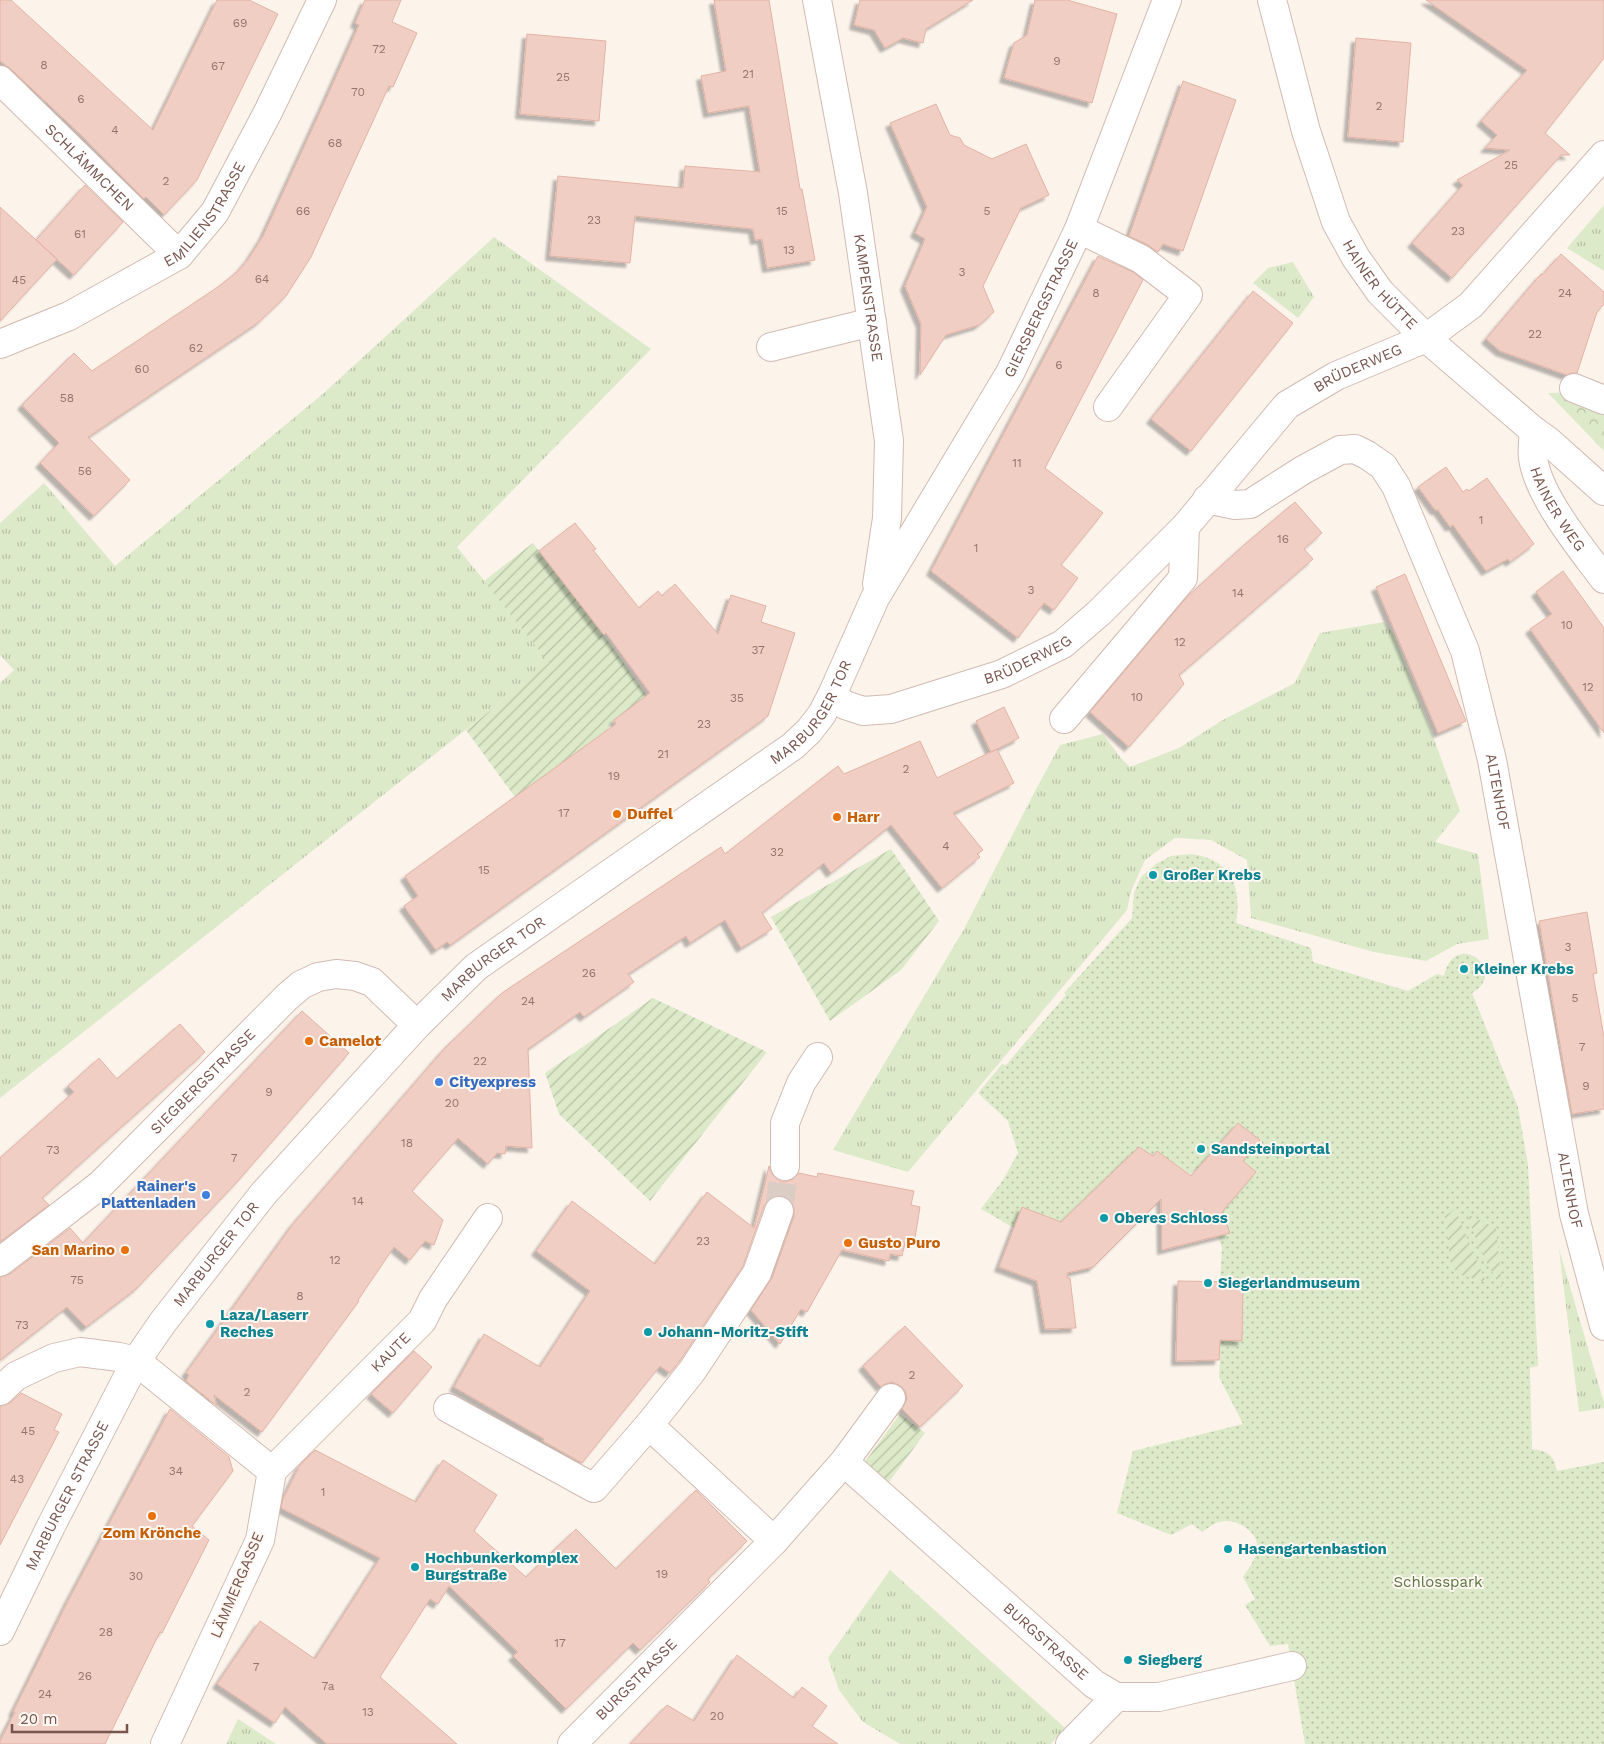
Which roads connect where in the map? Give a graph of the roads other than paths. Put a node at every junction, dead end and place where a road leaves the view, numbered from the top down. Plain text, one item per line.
1 (322, 0) edge
2 (817, 0) edge
3 (1167, 6) edge
4 (1272, 7) edge
5 (0, 80) edge
6 (1604, 155) edge
7 (1080, 229) junction
8 (179, 255) junction
9 (872, 322) junction
10 (1426, 338) junction
11 (0, 344) edge
12 (771, 347) dead end
13 (1574, 388) dead end
14 (1604, 400) edge
15 (1108, 407) dead end
16 (1534, 431) junction
17 (1604, 491) edge
18 (1207, 499) junction
19 (1185, 527) junction
20 (1604, 579) edge
21 (875, 598) junction
22 (832, 695) junction
23 (1064, 719) dead end
24 (417, 1025) junction
25 (818, 1057) dead end
26 (785, 1166) tunnel mouth
27 (779, 1211) tunnel mouth
28 (488, 1218) dead end
29 (0, 1262) edge
30 (1604, 1326) edge
31 (136, 1361) junction
32 (0, 1391) edge
33 (891, 1398) dead end
34 (448, 1408) dead end
35 (649, 1425) junction
36 (844, 1462) junction
37 (272, 1471) junction
38 (774, 1541) junction
39 (0, 1631) edge
40 (1292, 1666) dead end
41 (1116, 1697) junction
42 (165, 1744) edge
43 (572, 1744) edge
44 (1070, 1744) edge

1 - 8 street, EMILIENSTRASSE
2 - 9 street, KAMPENSTRASSE
3 - 7 street, GIERSBERGSTRASSE
4 - 10 street, HAINER HÜTTE
5 - 8 street, SCHLÄMMCHEN
6 - 10 street, BRÜDERWEG
7 - 15 street
7 - 21 street, GIERSBERGSTRASSE
8 - 11 street, EMILIENSTRASSE
9 - 12 street
9 - 21 street, KAMPENSTRASSE
10 - 16 street, HAINER HÜTTE
10 - 18 street, BRÜDERWEG
13 - 14 street
16 - 17 street, HAINER HÜTTE
16 - 20 street, HAINER WEG
18 - 19 street, BRÜDERWEG
18 - 30 street, ALTENHOF
19 - 22 street, BRÜDERWEG
19 - 23 street
21 - 22 street, MARBURGER TOR
22 - 24 street, MARBURGER TOR
24 - 29 street, SIEGBERGSTRASSE
24 - 31 street, MARBURGER TOR
25 - 26 street
27 - 35 street
28 - 37 street, KAUTE
31 - 32 street
31 - 37 street
31 - 39 street, MARBURGER STRASSE
33 - 36 street, BURGSTRASSE
34 - 35 street
35 - 38 street
36 - 38 street, BURGSTRASSE
36 - 41 street, BURGSTRASSE
37 - 42 street, LÄMMERGASSE
38 - 43 street, BURGSTRASSE
40 - 41 street
41 - 44 street

